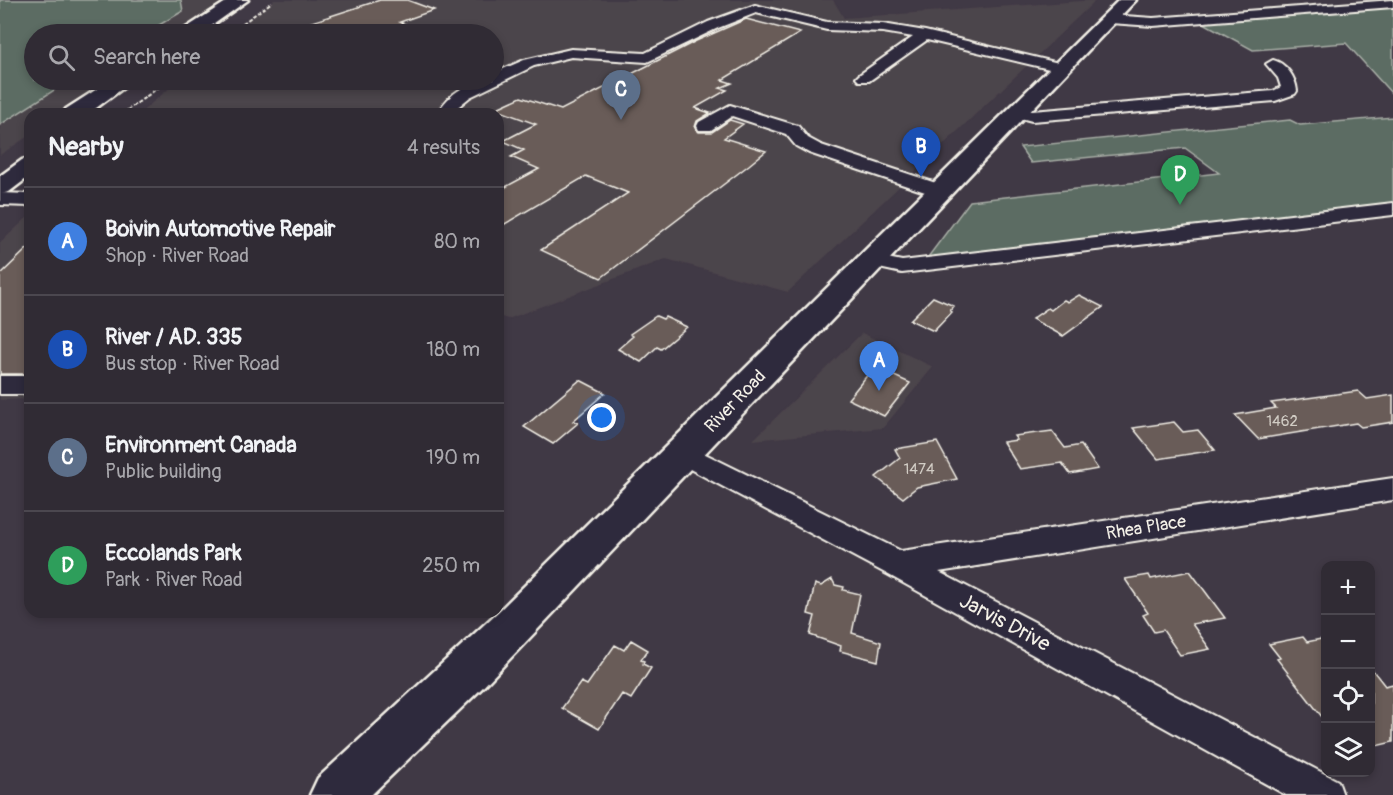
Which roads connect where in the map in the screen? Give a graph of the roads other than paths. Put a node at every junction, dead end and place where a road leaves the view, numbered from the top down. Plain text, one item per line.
1 (240, 0) edge
2 (1128, 0) edge
3 (267, 1) edge
4 (1393, 3) edge
5 (1110, 19) junction
6 (204, 24) edge
7 (229, 24) edge
8 (925, 35) junction
9 (1273, 64) dead end
10 (1062, 68) junction
11 (504, 74) edge
12 (864, 78) dead end
13 (119, 90) edge
14 (125, 90) edge
15 (472, 90) edge
16 (1305, 100) dead end
17 (85, 108) edge
18 (107, 108) edge
19 (448, 108) edge
20 (1012, 120) junction
21 (705, 126) dead end
22 (24, 148) edge
23 (0, 165) edge
24 (24, 169) edge
25 (0, 186) edge
26 (941, 191) junction
27 (0, 199) edge
28 (24, 200) edge
29 (1393, 209) edge
30 (872, 261) junction
31 (0, 385) edge
32 (24, 385) edge
33 (684, 453) junction
34 (1393, 489) edge
35 (898, 565) junction
36 (335, 795) edge
37 (1324, 795) edge

1 - 6 main road
2 - 5 main road, River Road
3 - 7 main road
4 - 5 street
5 - 10 main road, River Road
8 - 10 street
8 - 11 street
8 - 12 street
9 - 20 street
10 - 20 main road, River Road
13 - 17 main road
14 - 18 main road
15 - 19 street
16 - 20 street
20 - 26 main road, River Road
21 - 26 street
22 - 23 main road
24 - 25 main road
26 - 30 main road, River Road
27 - 28 street
29 - 30 street
30 - 33 main road, River Road
31 - 32 street
33 - 35 street, Jarvis Drive
33 - 36 main road, River Road
34 - 35 street, Rhea Place
35 - 37 street, Jarvis Drive

